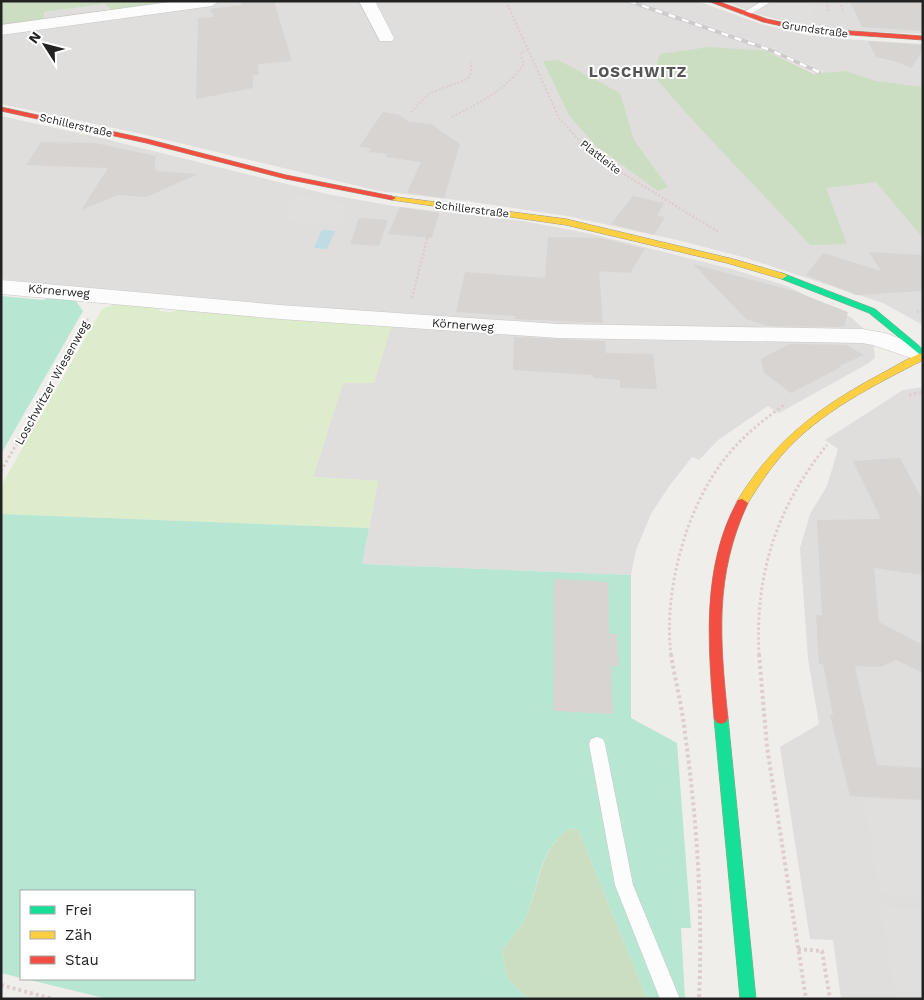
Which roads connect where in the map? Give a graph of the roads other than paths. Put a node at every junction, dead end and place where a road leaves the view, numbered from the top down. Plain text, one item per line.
1 (212, 1) edge
2 (367, 1) edge
3 (711, 1) edge
4 (768, 1) edge
5 (744, 14) junction
6 (1, 30) edge
7 (386, 38) dead end
8 (923, 38) edge
9 (1, 109) edge
10 (1, 287) edge
11 (923, 355) edge
12 (597, 744) dead end
13 (670, 999) edge
14 (748, 999) edge

1 - 6 street
2 - 7 street
3 - 5 street, Grundstraße
4 - 5 lane
5 - 8 street, Grundstraße
9 - 11 street, Schillerstraße
10 - 11 street, Körnerweg
11 - 14 street
12 - 13 lane

